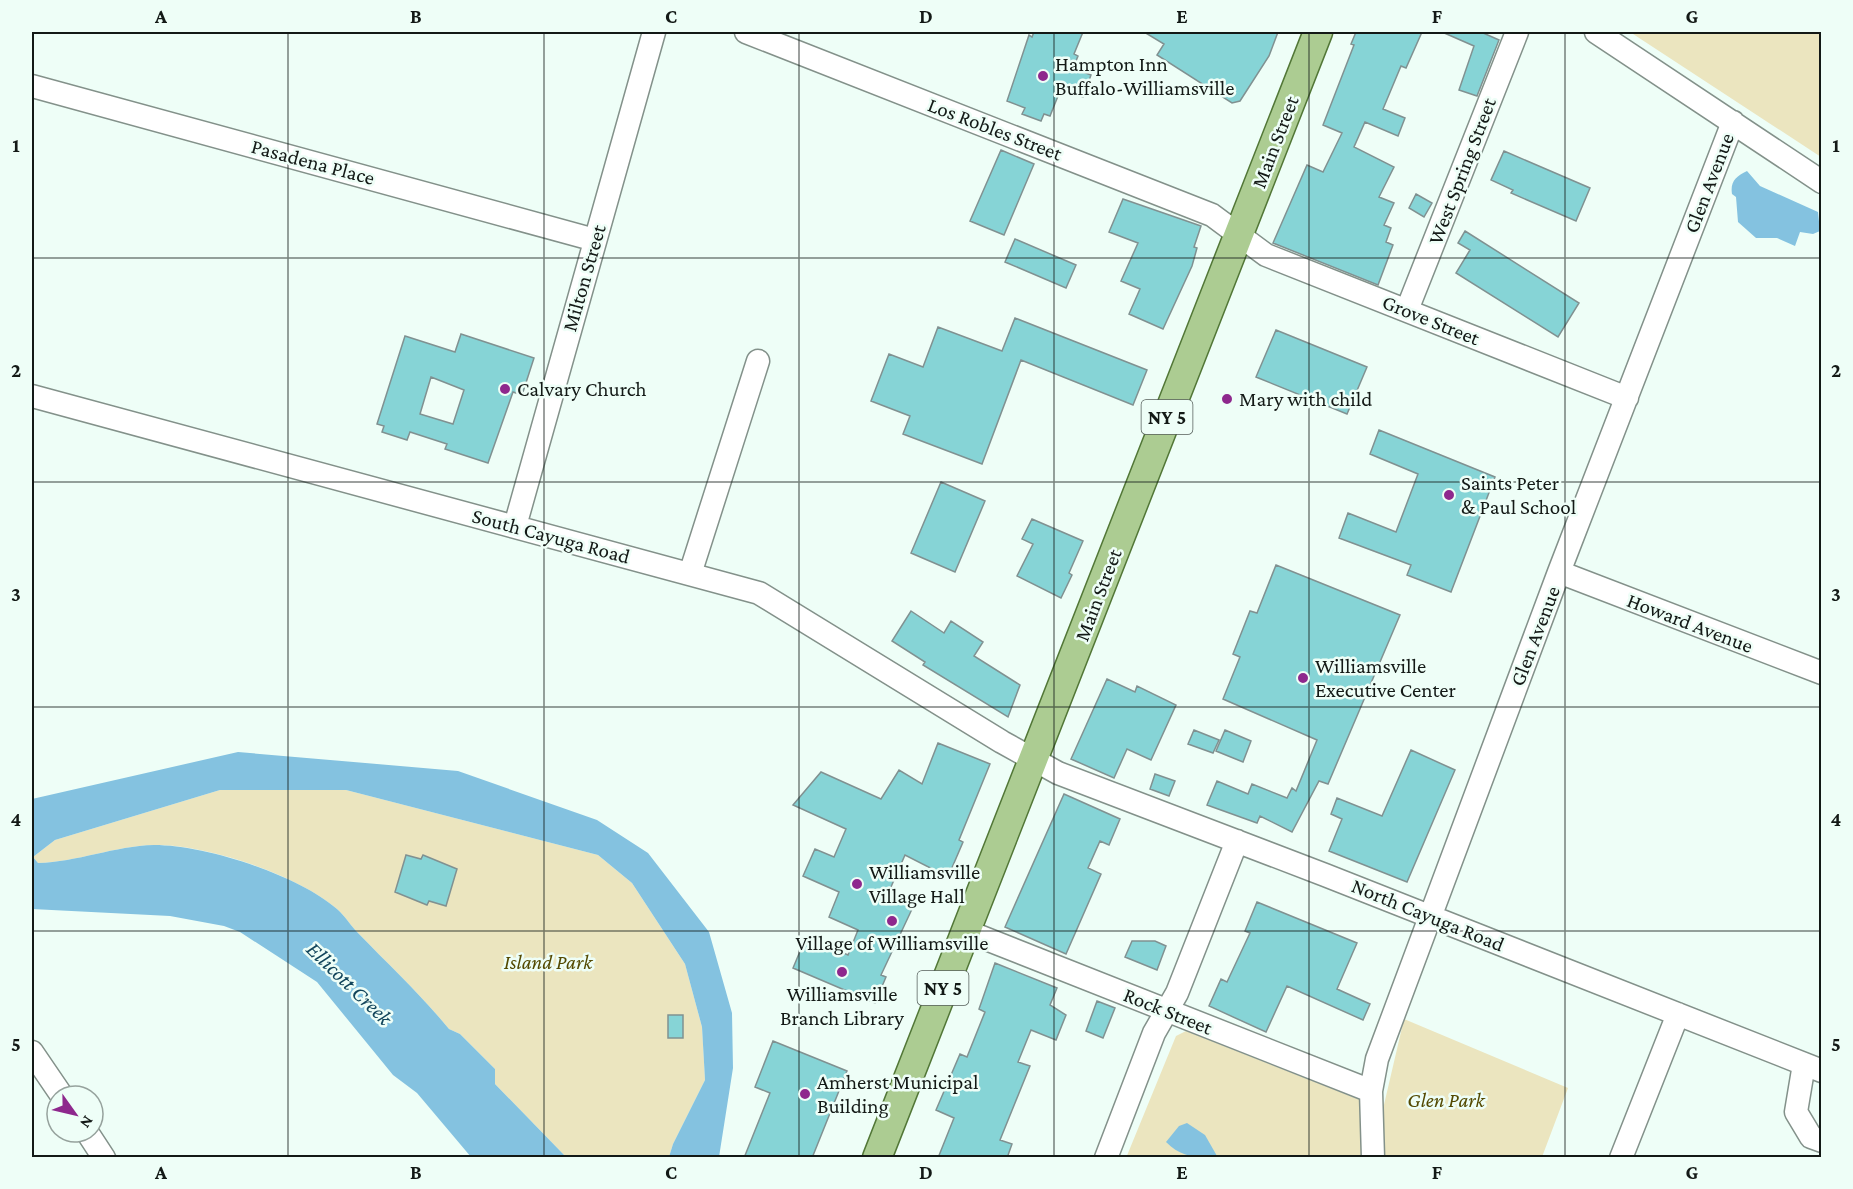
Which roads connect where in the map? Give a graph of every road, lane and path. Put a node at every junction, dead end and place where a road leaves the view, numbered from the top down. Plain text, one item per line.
1 (654, 32) edge
2 (746, 32) edge
3 (1318, 32) edge
4 (1517, 32) edge
5 (1596, 32) edge
6 (32, 86) edge
7 (1732, 122) junction
8 (1821, 182) edge
9 (1238, 236) junction
10 (595, 240) junction
11 (1407, 310) junction
12 (758, 361) dead end
13 (32, 396) edge
14 (1627, 398) junction
15 (515, 526) junction
16 (1559, 572) junction
17 (690, 574) junction
18 (1821, 673) edge
19 (1034, 761) junction
20 (1237, 841) junction
21 (1431, 917) junction
22 (966, 931) junction
23 (1167, 1011) junction
24 (1678, 1014) junction
25 (32, 1052) edge
26 (1813, 1067) edge
27 (54, 1084) edge
28 (1371, 1091) junction
29 (1821, 1141) edge
30 (95, 1144) edge
31 (104, 1158) edge
32 (877, 1158) edge
33 (1106, 1158) edge
34 (1373, 1158) edge
35 (1621, 1158) edge

1 - 10 street, Milton Street
2 - 9 street, Los Robles Street
3 - 9 main road, Main Street / NY 5
4 - 11 street, West Spring Street
5 - 7 street
6 - 10 street, Pasadena Place
7 - 8 street
7 - 14 street, Glen Avenue
9 - 11 street, Grove Street
9 - 19 main road, Main Street / NY 5
10 - 15 street, Milton Street
11 - 14 street, Grove Street
12 - 17 street
13 - 15 street, South Cayuga Road
14 - 16 street, Glen Avenue
15 - 17 street, South Cayuga Road
16 - 18 street, Howard Avenue
16 - 21 street, Glen Avenue
17 - 19 street, South Cayuga Road
19 - 20 street, North Cayuga Road
19 - 22 main road, Main Street / NY 5
20 - 21 street, North Cayuga Road
20 - 23 street
21 - 24 street, North Cayuga Road
21 - 28 street, Glen Avenue
22 - 23 street, Rock Street
22 - 32 main road, Main Street / NY 5
23 - 28 street, Rock Street
23 - 33 street
24 - 26 street, North Cayuga Road
24 - 35 street
25 - 27 street
26 - 29 street
28 - 34 street, Glen Avenue
30 - 31 street

